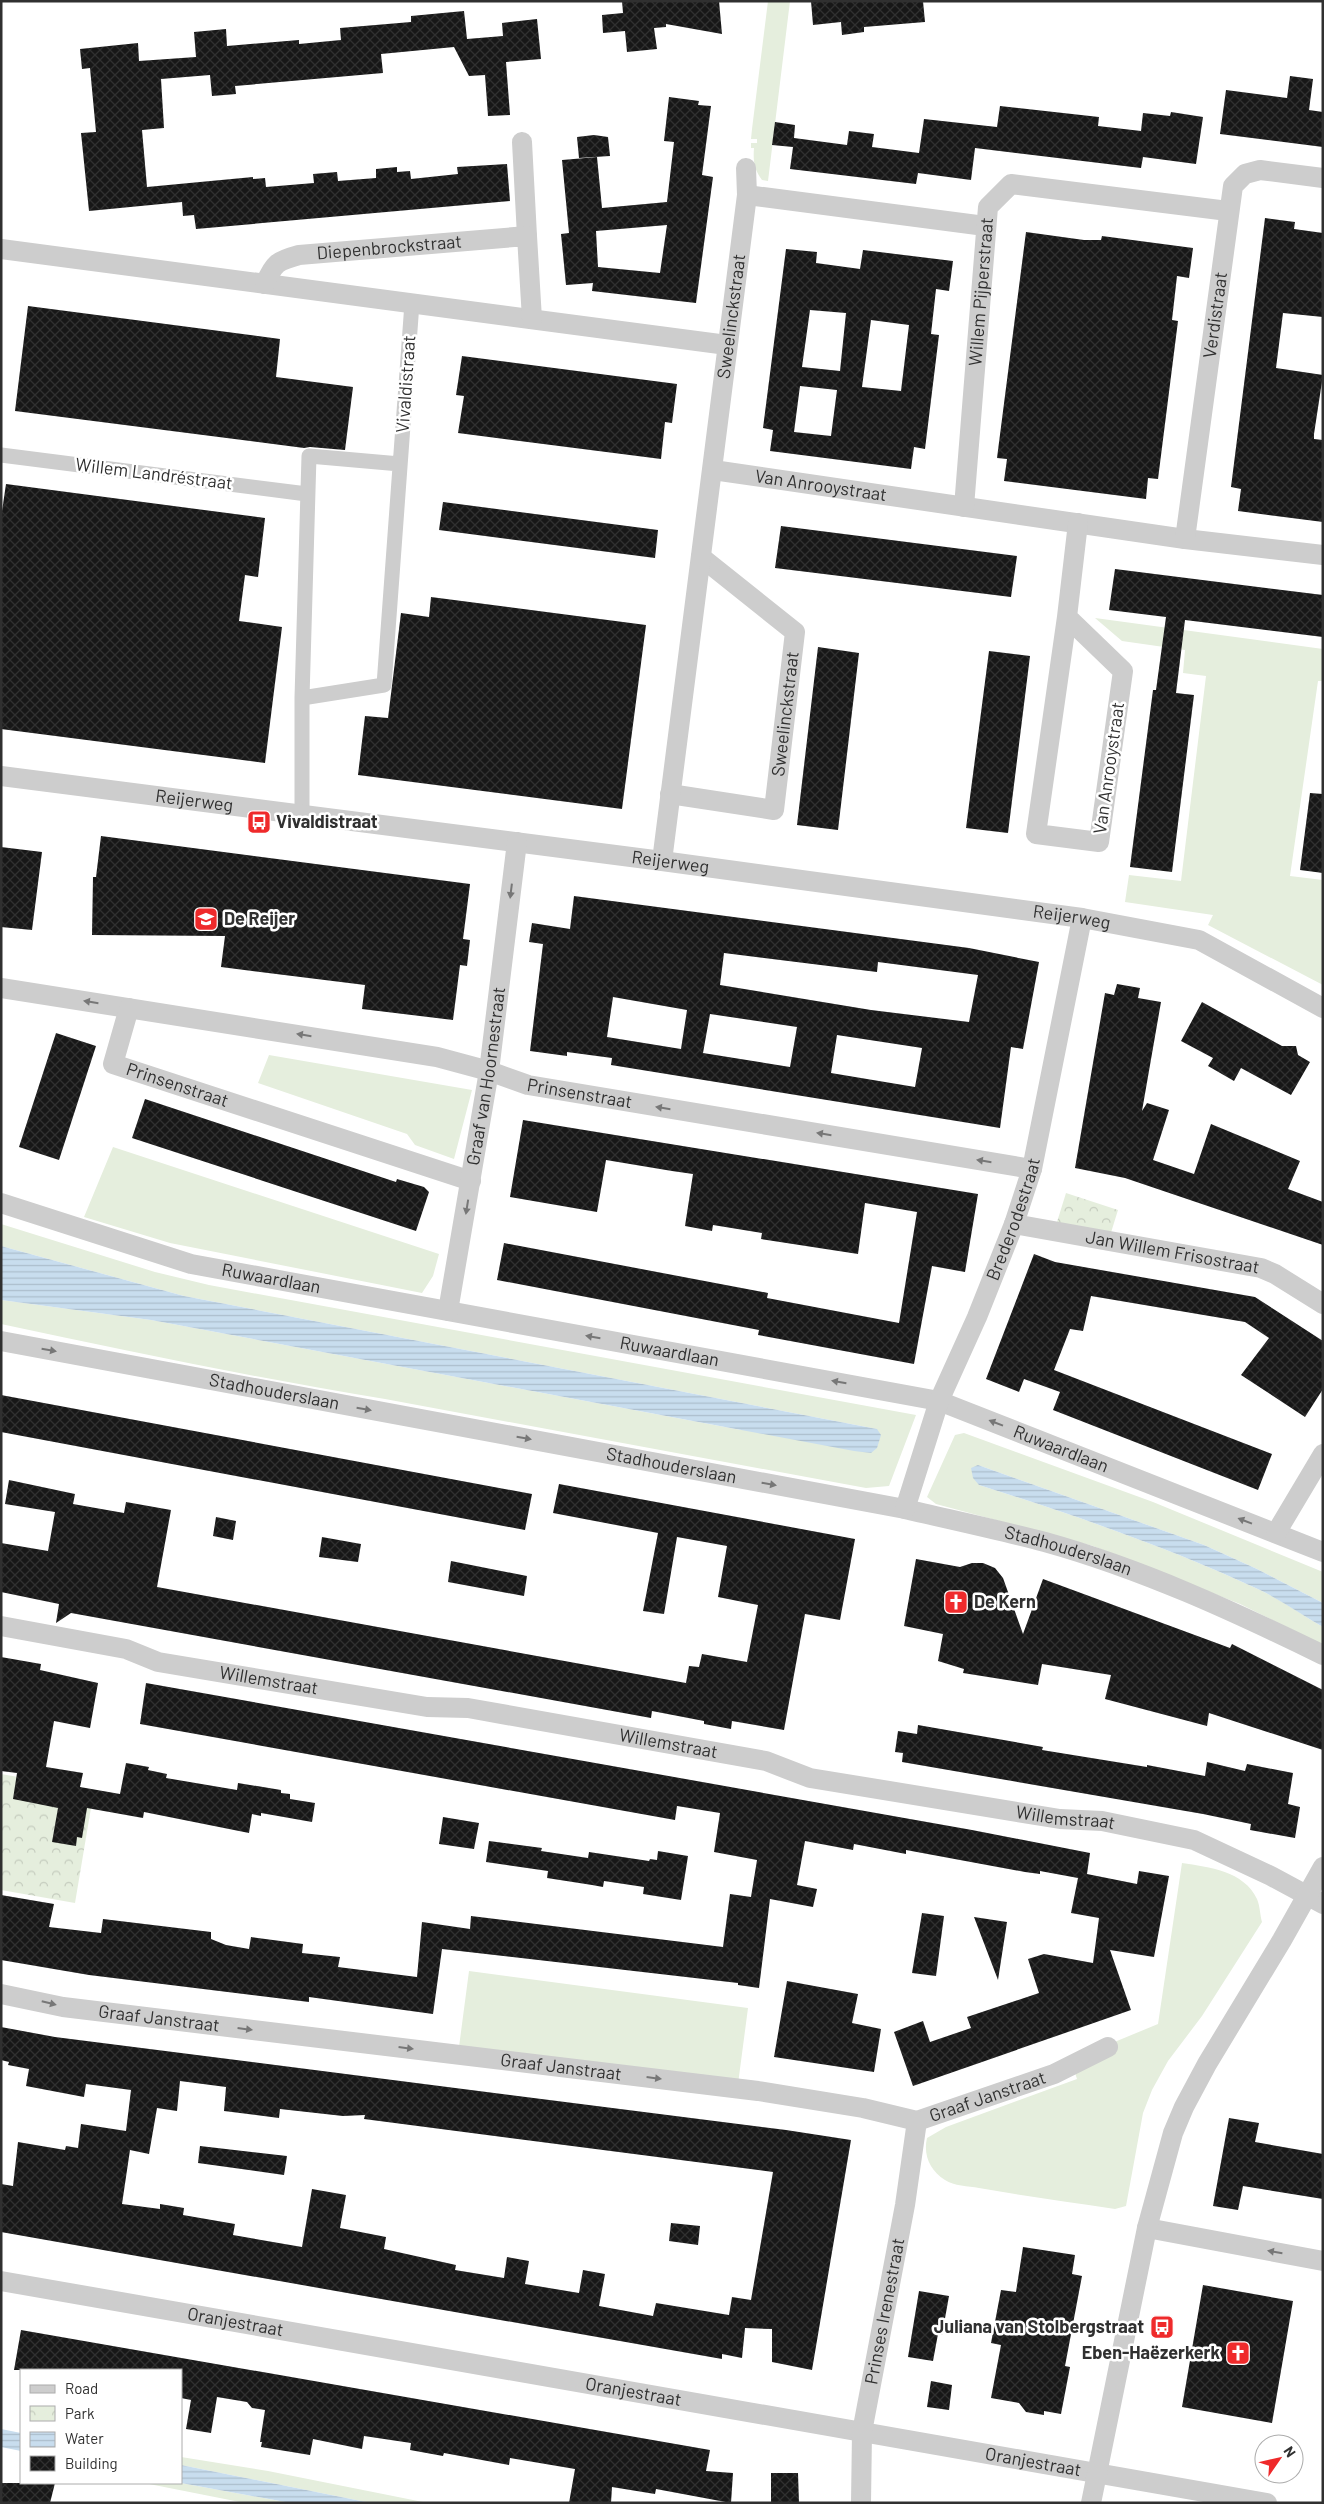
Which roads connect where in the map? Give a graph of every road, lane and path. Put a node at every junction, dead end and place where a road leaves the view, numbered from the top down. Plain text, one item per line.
1 (522, 142) dead end
2 (746, 168) dead end
3 (1323, 178) edge
4 (746, 194) junction
5 (1228, 211) junction
6 (985, 226) junction
7 (527, 236) junction
8 (1, 249) edge
9 (265, 284) junction
10 (412, 303) junction
11 (532, 319) junction
12 (727, 345) junction
13 (1, 455) edge
14 (400, 464) junction
15 (713, 470) junction
16 (308, 494) junction
17 (964, 507) junction
18 (1078, 523) junction
19 (1186, 539) junction
20 (1323, 555) edge
21 (701, 557) junction
22 (1067, 617) junction
23 (302, 698) junction
24 (1, 776) edge
25 (670, 794) junction
26 (302, 814) junction
27 (517, 842) junction
28 (662, 861) junction
29 (1082, 918) junction
30 (1, 988) edge
31 (129, 1008) junction
32 (1323, 1008) edge
33 (489, 1071) junction
34 (1032, 1169) junction
35 (471, 1181) junction
36 (1, 1203) edge
37 (1014, 1224) junction
38 (1323, 1304) edge
39 (448, 1311) junction
40 (1, 1341) edge
41 (939, 1401) junction
42 (1323, 1454) edge
43 (905, 1509) junction
44 (1276, 1533) junction
45 (1323, 1552) edge
46 (1, 1626) edge
47 (1323, 1655) edge
48 (1323, 1867) edge
49 (1315, 1899) edge
50 (1, 1994) edge
51 (1108, 2047) dead end
52 (917, 2121) junction
53 (1147, 2228) junction
54 (1323, 2261) edge
55 (1, 2281) edge
56 (862, 2432) junction
57 (1096, 2474) junction
58 (862, 2503) edge
59 (1091, 2503) edge
60 (1267, 2503) edge

1 - 7 street
2 - 4 street, Sweelinckstraat
3 - 5 street, Verdistraat
4 - 6 street
4 - 12 street, Sweelinckstraat
5 - 6 street, Willem Pijperstraat
5 - 19 street, Verdistraat
6 - 17 street, Willem Pijperstraat
7 - 9 street, Diepenbrockstraat
7 - 11 street
8 - 9 street, Diepenbrockstraat
9 - 10 street, Diepenbrockstraat
10 - 11 street, Diepenbrockstraat
10 - 14 street, Vivaldistraat
11 - 12 street, Diepenbrockstraat
12 - 15 street, Sweelinckstraat
13 - 16 street, Willem Landréstraat
14 - 16 street
14 - 23 street, Vivaldistraat
15 - 17 street, Van Anrooystraat
15 - 21 street, Sweelinckstraat
16 - 23 street
17 - 18 street, Van Anrooystraat
18 - 19 street, Van Anrooystraat
18 - 22 street, Van Anrooystraat
19 - 20 street, Van Anrooystraat
21 - 25 street, Sweelinckstraat
21 - 25 street, Sweelinckstraat
22 - 22 street, Van Anrooystraat
23 - 26 street
24 - 26 street, Reijerweg
25 - 28 street, Sweelinckstraat
26 - 27 street, Reijerweg
27 - 28 street, Reijerweg
27 -> 33 street, Graaf van Hoornestraat
28 - 29 street, Reijerweg
29 - 32 street, Reijerweg
29 - 34 street, Brederodestraat
31 -> 30 street, Prinsenstraat
33 -> 31 street, Prinsenstraat
31 - 35 street, Prinsenstraat
34 -> 33 street, Prinsenstraat
33 - 35 street, Graaf van Hoornestraat
34 - 37 street, Brederodestraat
35 -> 39 street, Graaf van Hoornestraat
36 - 39 street, Ruwaardlaan
37 - 38 street, Jan Willem Frisostraat
37 - 41 street, Brederodestraat
41 -> 39 street, Ruwaardlaan
40 -> 43 street, Stadhouderslaan
41 - 43 street, Brederodestraat
44 -> 41 street, Ruwaardlaan
42 - 44 street
43 - 47 street, Stadhouderslaan
44 - 45 street, Ruwaardlaan
46 - 49 street, Willemstraat
48 - 49 street
49 - 53 street
50 -> 52 street, Graaf Janstraat
51 - 52 street, Graaf Janstraat
52 - 56 street, Prinses Irenestraat
54 -> 53 street
53 - 57 street
55 - 56 street, Oranjestraat
56 - 57 street, Oranjestraat
56 - 58 street, Prinses Irenestraat
57 - 59 street
57 - 60 street, Oranjestraat

